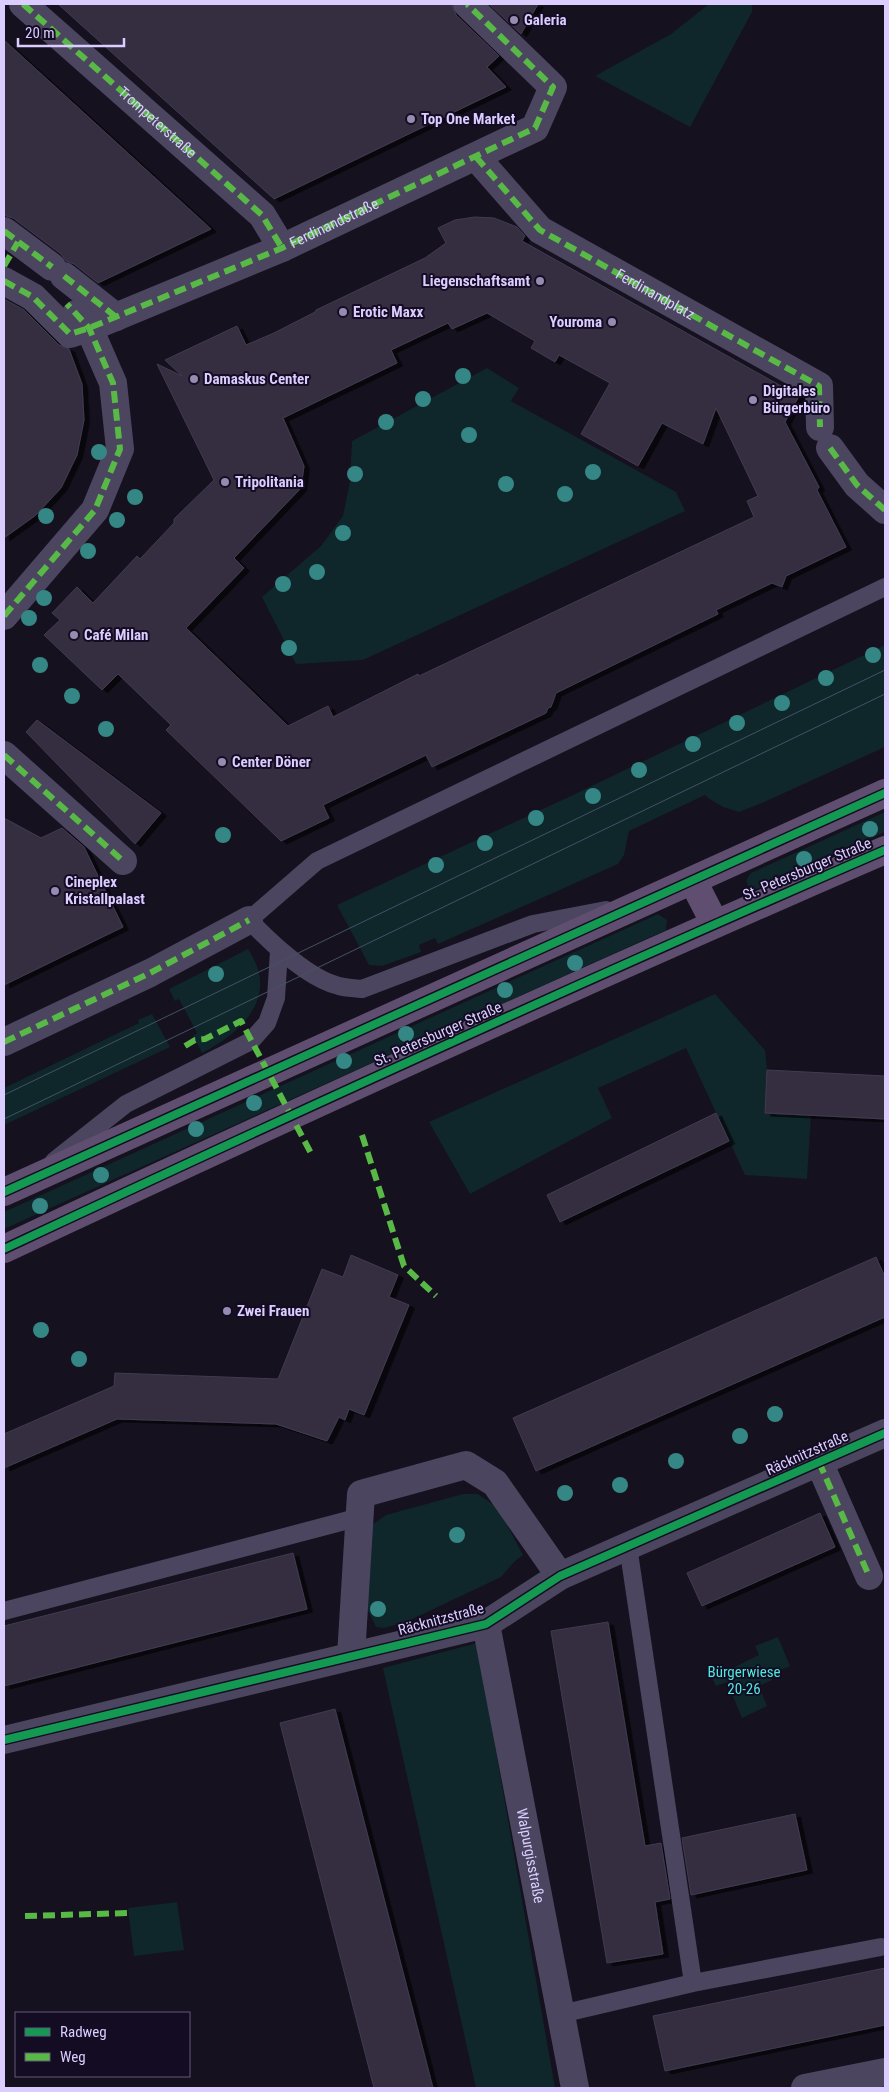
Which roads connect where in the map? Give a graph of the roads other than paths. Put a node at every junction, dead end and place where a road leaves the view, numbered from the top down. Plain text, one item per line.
1 (23, 4) edge
2 (467, 4) edge
3 (476, 157) junction
4 (282, 248) junction
5 (7, 257) edge
6 (68, 304) dead end
7 (116, 317) junction
8 (89, 328) junction
9 (885, 510) edge
10 (885, 587) edge
11 (4, 616) edge
12 (4, 755) edge
13 (885, 794) edge
14 (885, 850) edge
15 (123, 861) dead end
16 (693, 882) junction
17 (644, 902) junction
18 (249, 920) junction
19 (715, 924) junction
20 (279, 951) junction
21 (4, 1042) edge
22 (16, 1186) edge
23 (4, 1249) edge
24 (885, 1433) edge
25 (819, 1462) junction
26 (360, 1517) junction
27 (628, 1546) junction
28 (560, 1576) junction
29 (869, 1576) dead end
30 (4, 1611) edge
31 (486, 1624) junction
32 (351, 1656) junction
33 (4, 1740) edge
34 (882, 1947) dead end
35 (693, 1984) junction
36 (561, 2014) junction
37 (885, 2072) edge
38 (575, 2088) edge
39 (805, 2088) edge

1 - 4 street, Trompeterstraße
2 - 3 street, Ferdinandstraße
3 - 4 street, Ferdinandstraße
3 - 9 street, Ferdinandplatz
4 - 7 street, Ferdinandstraße
5 - 7 street
5 - 8 street, Ferdinandstraße
6 - 8 street
7 - 8 street, Ferdinandstraße
8 - 11 street
10 - 18 lane
12 - 15 street
13 - 16 main road
14 - 19 main road, St. Petersburger Straße
16 - 17 main road
16 - 19 main road
17 - 20 lane
17 - 22 main road
18 - 20 lane
18 - 21 street
19 - 23 main road, St. Petersburger Straße
20 - 22 lane
24 - 25 street, Räcknitzstraße
25 - 27 street, Räcknitzstraße
25 - 29 street
26 - 28 street
26 - 30 lane
26 - 32 street
27 - 28 street, Räcknitzstraße
27 - 35 lane
28 - 31 street, Räcknitzstraße
31 - 32 street, Räcknitzstraße
31 - 36 street, Walpurgisstraße
32 - 33 street, Räcknitzstraße
34 - 35 lane
35 - 36 lane
36 - 38 street, Walpurgisstraße
37 - 39 street

